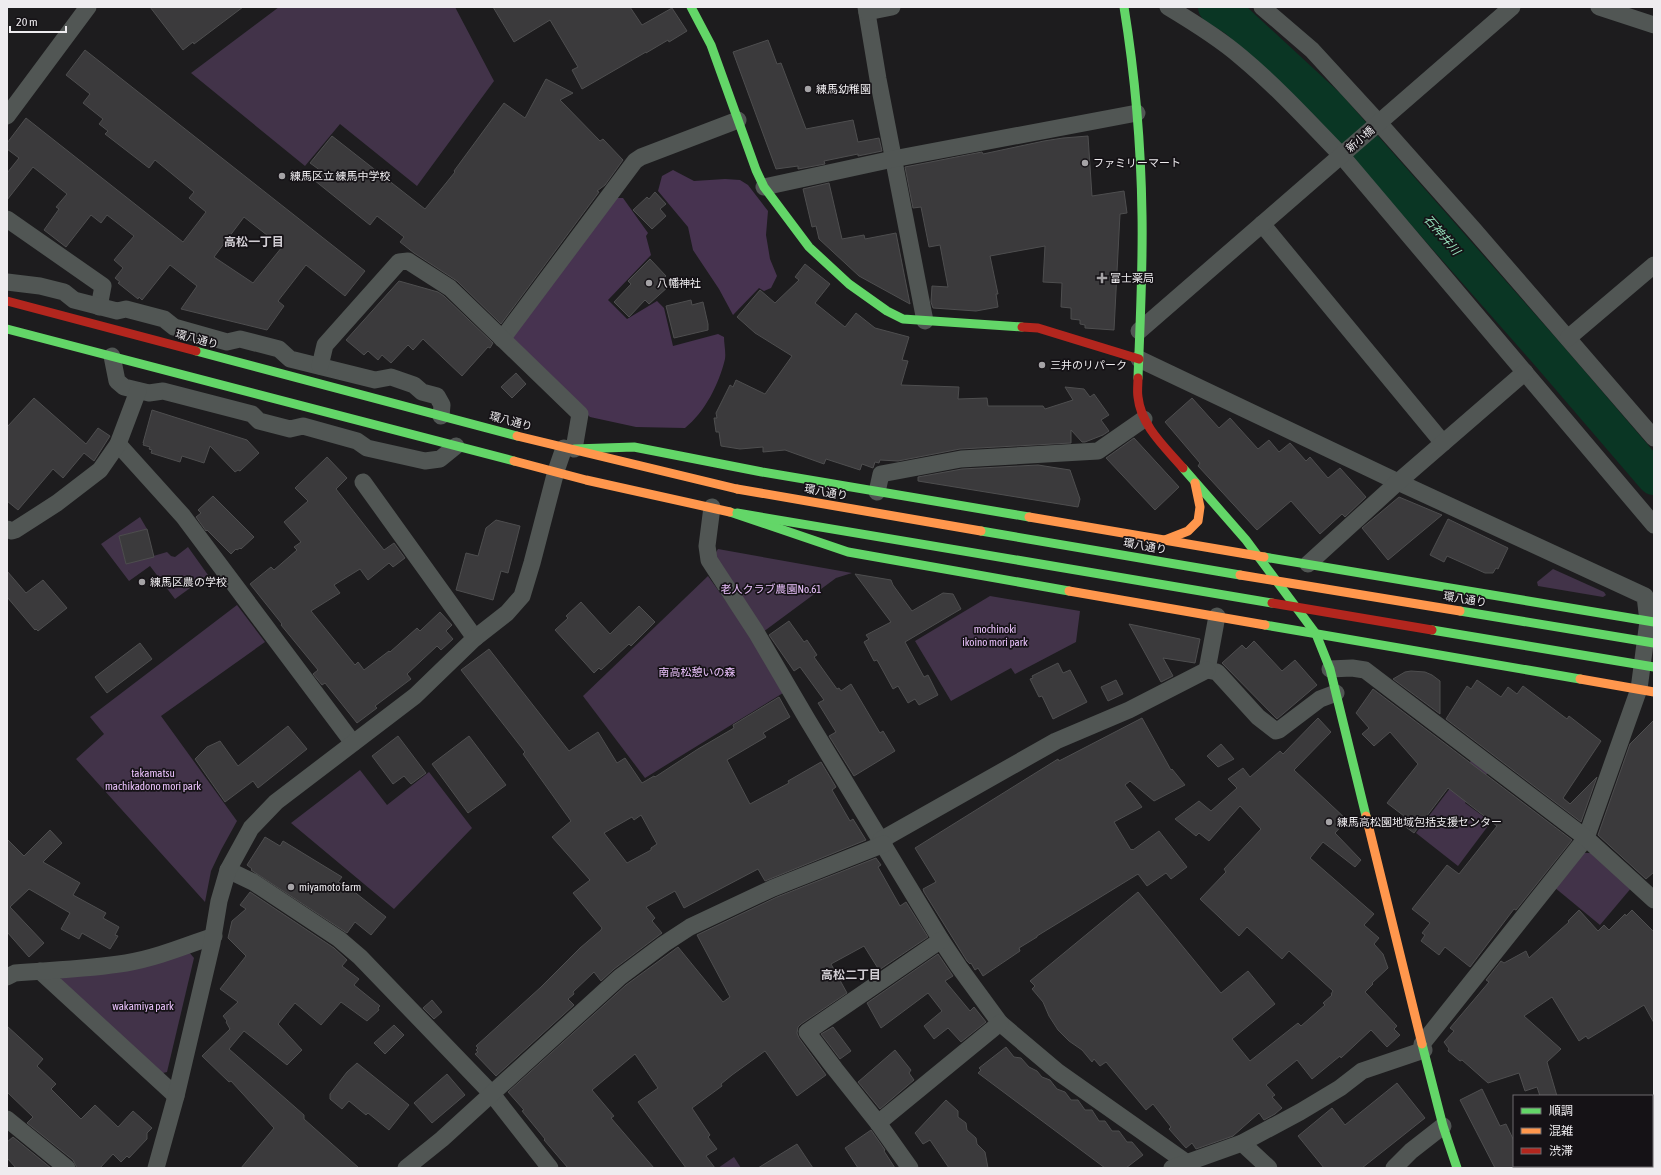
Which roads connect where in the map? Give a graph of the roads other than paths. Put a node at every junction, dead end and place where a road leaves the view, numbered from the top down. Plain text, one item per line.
1 (88, 7) edge
2 (691, 7) edge
3 (892, 7) edge
4 (1124, 7) edge
5 (1168, 7) edge
6 (1262, 7) edge
7 (1512, 7) edge
8 (1599, 7) edge
9 (867, 9) edge
10 (1654, 25) edge
11 (1137, 113) junction
12 (7, 116) edge
13 (738, 120) junction
14 (1379, 123) junction
15 (1341, 155) junction
16 (893, 158) junction
17 (764, 187) junction
18 (7, 219) edge
19 (1262, 224) junction
20 (1654, 265) edge
21 (7, 282) edge
22 (7, 301) edge
23 (99, 307) junction
24 (925, 321) junction
25 (7, 329) edge
26 (1139, 331) junction
27 (1568, 338) junction
28 (502, 339) junction
29 (112, 356) junction
30 (1139, 359) junction
31 (320, 366) junction
32 (1525, 372) junction
33 (138, 391) junction
34 (440, 416) junction
35 (1144, 419) junction
36 (1654, 438) edge
37 (1443, 443) junction
38 (118, 444) junction
39 (456, 446) junction
40 (569, 449) junction
41 (556, 471) junction
42 (362, 482) dead end
43 (1398, 482) junction
44 (1196, 483) junction
45 (877, 492) junction
46 (712, 507) junction
47 (736, 513) junction
48 (1654, 525) edge
49 (7, 529) edge
50 (1165, 540) junction
51 (1259, 556) junction
52 (1308, 564) junction
53 (1217, 616) junction
54 (1651, 621) edge
55 (1316, 634) junction
56 (475, 638) junction
57 (1654, 643) edge
58 (1654, 667) edge
59 (1206, 670) junction
60 (1330, 670) junction
61 (1646, 690) edge
62 (1336, 693) junction
63 (353, 743) junction
64 (1586, 838) junction
65 (882, 842) junction
66 (228, 870) junction
67 (1651, 892) edge
68 (214, 936) junction
69 (942, 940) junction
70 (40, 971) junction
71 (7, 977) edge
72 (1000, 1023) junction
73 (1423, 1047) junction
74 (492, 1094) junction
75 (176, 1096) junction
76 (7, 1119) edge
77 (878, 1123) junction
78 (1443, 1126) junction
79 (1242, 1143) junction
80 (1179, 1165) edge
81 (67, 1168) edge
82 (156, 1168) edge
83 (406, 1168) edge
84 (550, 1168) edge
85 (910, 1168) edge
86 (1269, 1168) edge
87 (1394, 1168) edge
88 (1457, 1168) edge

1 - 12 street
2 - 13 main road
3 - 9 street
4 - 11 main road
5 - 15 street
6 - 14 street
7 - 14 street, 新小橋
8 - 10 street
9 - 16 street
11 - 16 street
11 - 26 main road
13 - 17 main road
13 - 28 street
14 - 15 street, 新小橋
14 - 27 street
15 - 19 street, 新小橋
15 - 32 street
16 - 17 street
16 - 24 street
17 - 24 main road
18 - 23 street
19 - 26 street, 新小橋
19 - 37 street
20 - 27 street
21 - 23 street
22 - 34 main road, 環八通り
23 - 31 street
24 - 30 main road
25 - 29 main road
26 - 30 main road
27 - 36 street
28 - 31 street
28 - 40 street
29 - 33 street
29 - 39 main road
30 - 35 main road
30 - 43 street
31 - 34 street
32 - 37 street
32 - 48 street
33 - 38 street
33 - 39 street
34 - 40 main road, 環八通り
35 - 44 main road
35 - 45 street
37 - 43 street
38 - 49 street
38 - 63 street
39 - 41 main road
40 - 41 street
40 - 45 main road
40 - 57 main road, 環八通り, bridge
41 - 46 main road
41 - 56 street
42 - 56 street
43 - 52 street
43 - 54 street
44 - 50 main road
44 - 51 main road
45 - 50 main road
46 - 47 main road
46 - 65 street
47 - 53 main road
47 - 58 main road, bridge
50 - 51 main road
51 - 52 main road
51 - 55 main road
52 - 54 main road
53 - 55 main road
53 - 59 street
54 - 61 street
55 - 60 main road
55 - 61 main road
56 - 63 street
59 - 62 street
59 - 65 street
60 - 62 main road
60 - 64 street
61 - 64 street
62 - 73 main road
63 - 66 street
64 - 67 street
64 - 73 street
65 - 69 street
65 - 74 street
66 - 68 street
66 - 74 street
68 - 70 street
68 - 75 street
69 - 72 street
69 - 77 street
70 - 71 street
70 - 75 street
72 - 77 street
72 - 80 street
73 - 78 main road
73 - 79 street
74 - 83 street
74 - 84 street
75 - 82 street
76 - 81 street
77 - 85 street
78 - 87 street
78 - 88 main road
79 - 80 street
79 - 86 street

